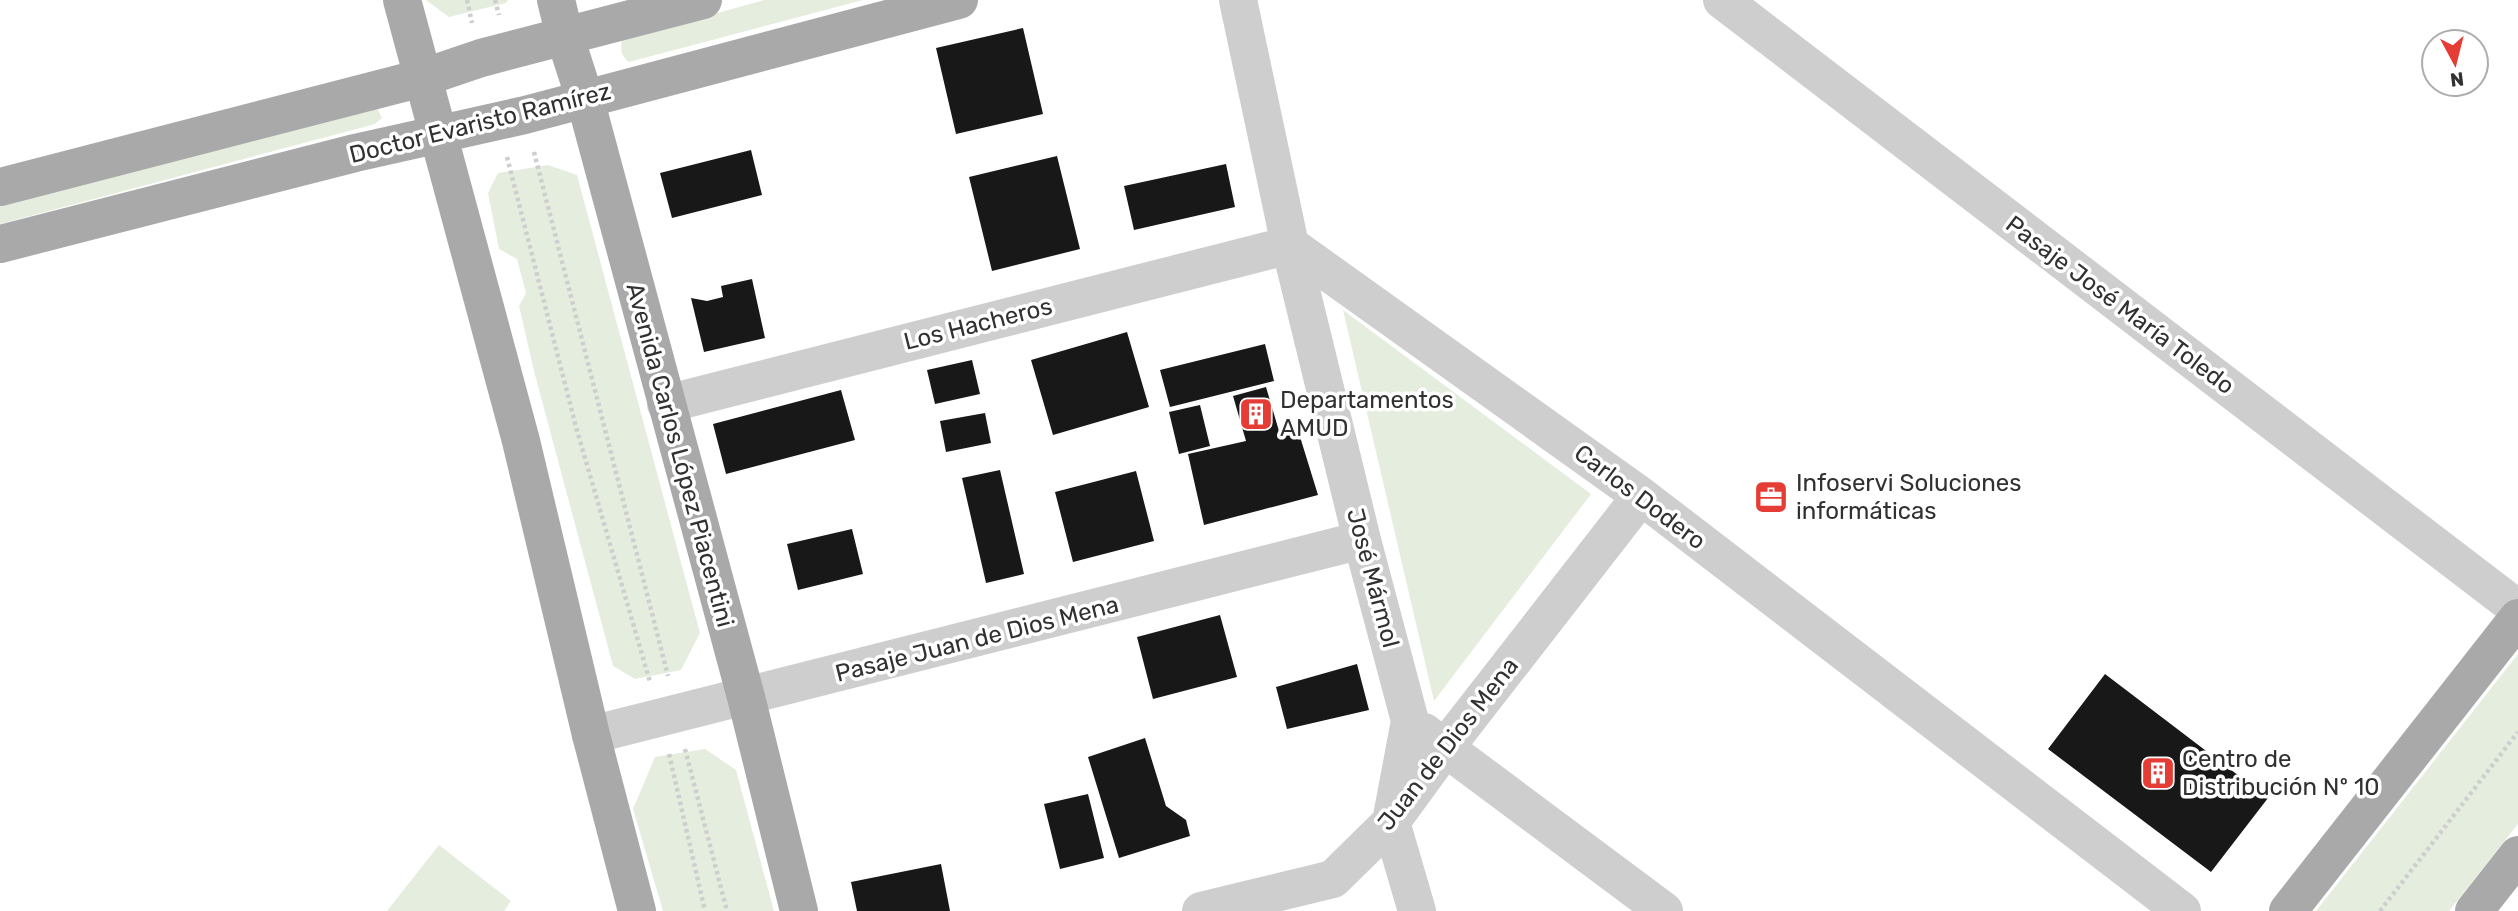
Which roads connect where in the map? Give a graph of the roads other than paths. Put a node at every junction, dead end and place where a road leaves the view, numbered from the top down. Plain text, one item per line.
1 (402, 0) edge
2 (556, 0) edge
3 (703, 0) edge
4 (959, 0) edge
5 (1238, 0) edge
6 (1722, 0) edge
7 (565, 37) junction
8 (422, 78) junction
9 (585, 99) junction
10 (437, 135) junction
11 (0, 187) edge
12 (0, 244) edge
13 (1290, 244) junction
14 (666, 404) junction
15 (1641, 496) junction
16 (1362, 540) junction
17 (2518, 609) edge
18 (2518, 618) edge
19 (746, 698) junction
20 (1410, 721) junction
21 (592, 735) junction
22 (1445, 748) junction
23 (1391, 822) junction
24 (2518, 855) edge
25 (637, 911) edge
26 (799, 911) edge
27 (1201, 911) edge
28 (1417, 911) edge
29 (1664, 911) edge
30 (2182, 911) edge
31 (2288, 911) edge
32 (2474, 911) edge

1 - 8 main road
2 - 7 main road, Avenida Carlos López Piacentini
3 - 7 main road
4 - 9 main road, Doctor Evaristo Ramírez
5 - 13 street
6 - 17 street, Pasaje José María Toledo
7 - 8 main road
7 - 9 main road, Avenida Carlos López Piacentini
8 - 10 main road
8 - 11 main road
9 - 10 main road, Doctor Evaristo Ramírez
9 - 14 main road, Avenida Carlos López Piacentini
10 - 12 main road, Doctor Evaristo Ramírez
10 - 21 main road
13 - 14 street, Los Hacheros
13 - 15 street, Carlos Dodero
13 - 16 street, José Mármol
14 - 19 main road, Avenida Carlos López Piacentini
15 - 22 street, Juan de Dios Mena
15 - 30 street, Carlos Dodero
16 - 19 street, Pasaje Juan de Dios Mena
16 - 20 street, José Mármol
18 - 31 main road
19 - 21 street, Pasaje Juan de Dios Mena
19 - 26 main road, Avenida Carlos López Piacentini
20 - 22 street
20 - 23 street, José Mármol
21 - 25 main road
22 - 23 street, Juan de Dios Mena
22 - 29 street
23 - 27 street, Juan de Dios Mena
23 - 28 street, José Mármol
24 - 32 main road

